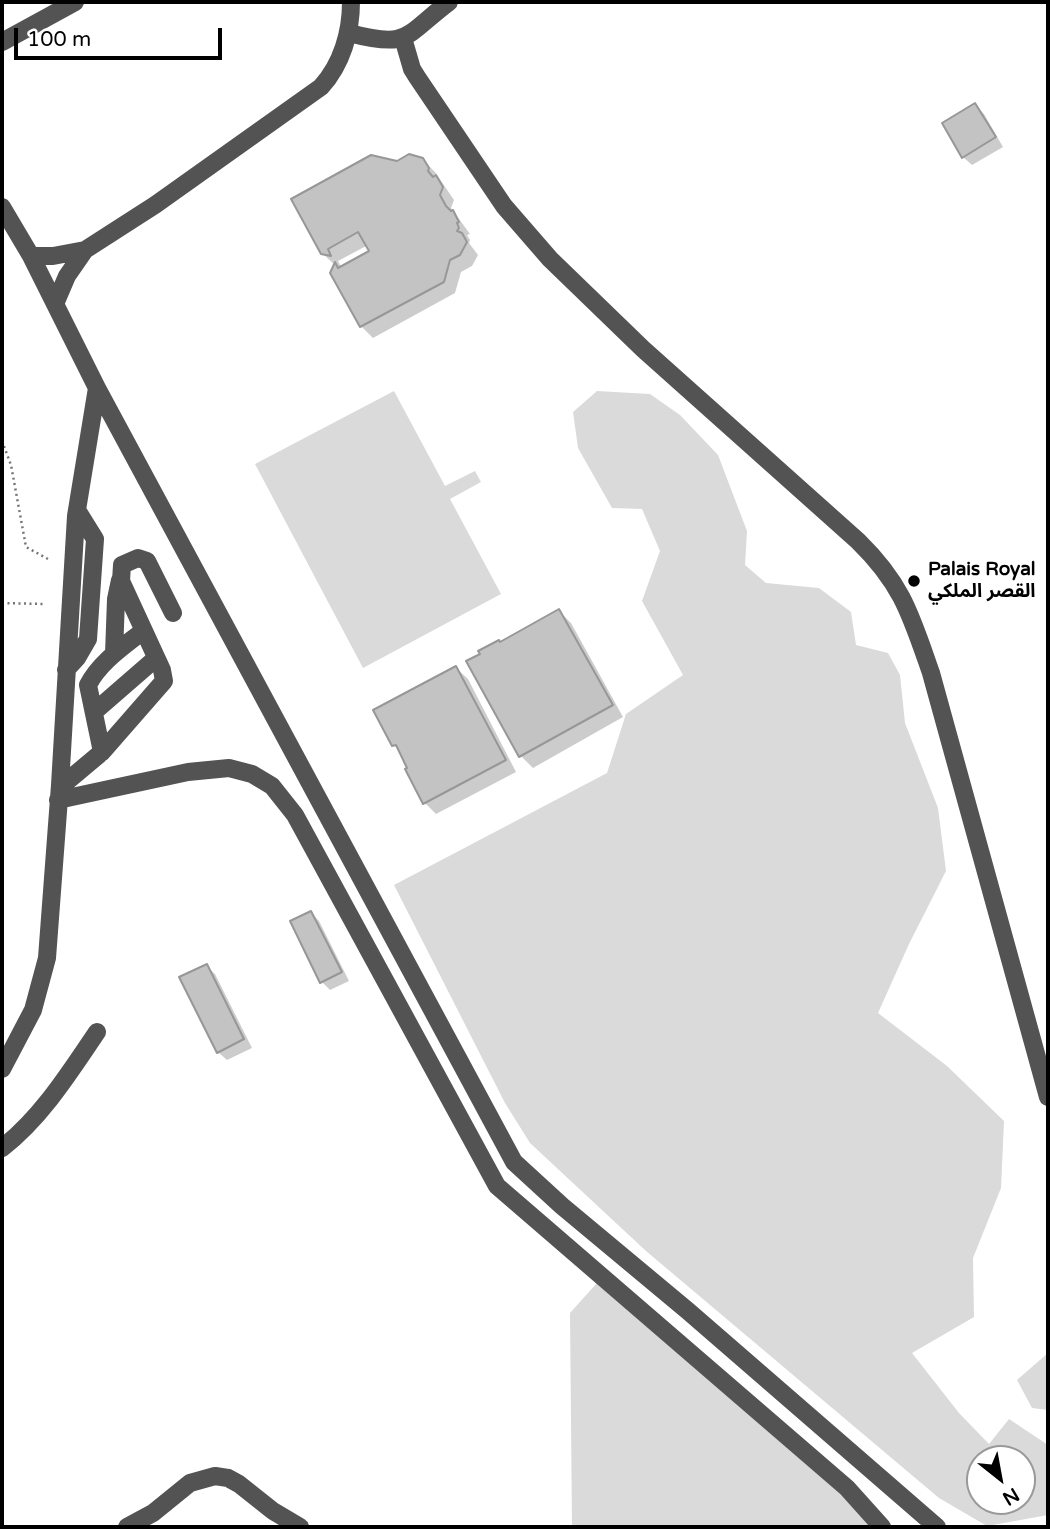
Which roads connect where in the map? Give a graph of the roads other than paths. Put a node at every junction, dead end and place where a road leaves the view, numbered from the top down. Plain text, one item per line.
1 (75, 2) edge
2 (351, 2) edge
3 (449, 2) edge
4 (349, 33) junction
5 (403, 38) junction
6 (2, 42) edge
7 (2, 207) edge
8 (85, 250) junction
9 (31, 256) junction
10 (55, 304) junction
11 (97, 388) junction
12 (121, 576) junction
13 (173, 612) dead end
14 (143, 631) junction
15 (114, 653) junction
16 (155, 659) junction
17 (94, 712) junction
18 (102, 752) junction
19 (59, 792) junction
20 (97, 1032) dead end
21 (2, 1069) edge
22 (1048, 1097) edge
23 (2, 1148) edge
24 (127, 1527) edge
25 (300, 1527) edge
26 (882, 1527) edge
27 (937, 1527) edge

1 - 6 street
2 - 4 street
3 - 5 street
4 - 5 street
4 - 8 street
5 - 22 street
7 - 9 street
8 - 9 street
8 - 10 street
9 - 10 street
10 - 11 street
11 - 19 street
11 - 27 street
12 - 13 street
12 - 14 street
12 - 15 street
14 - 15 street
14 - 16 street
15 - 17 street
16 - 17 street
16 - 18 street
17 - 18 street
18 - 19 street
19 - 21 street
19 - 26 street
20 - 23 street
24 - 25 street

